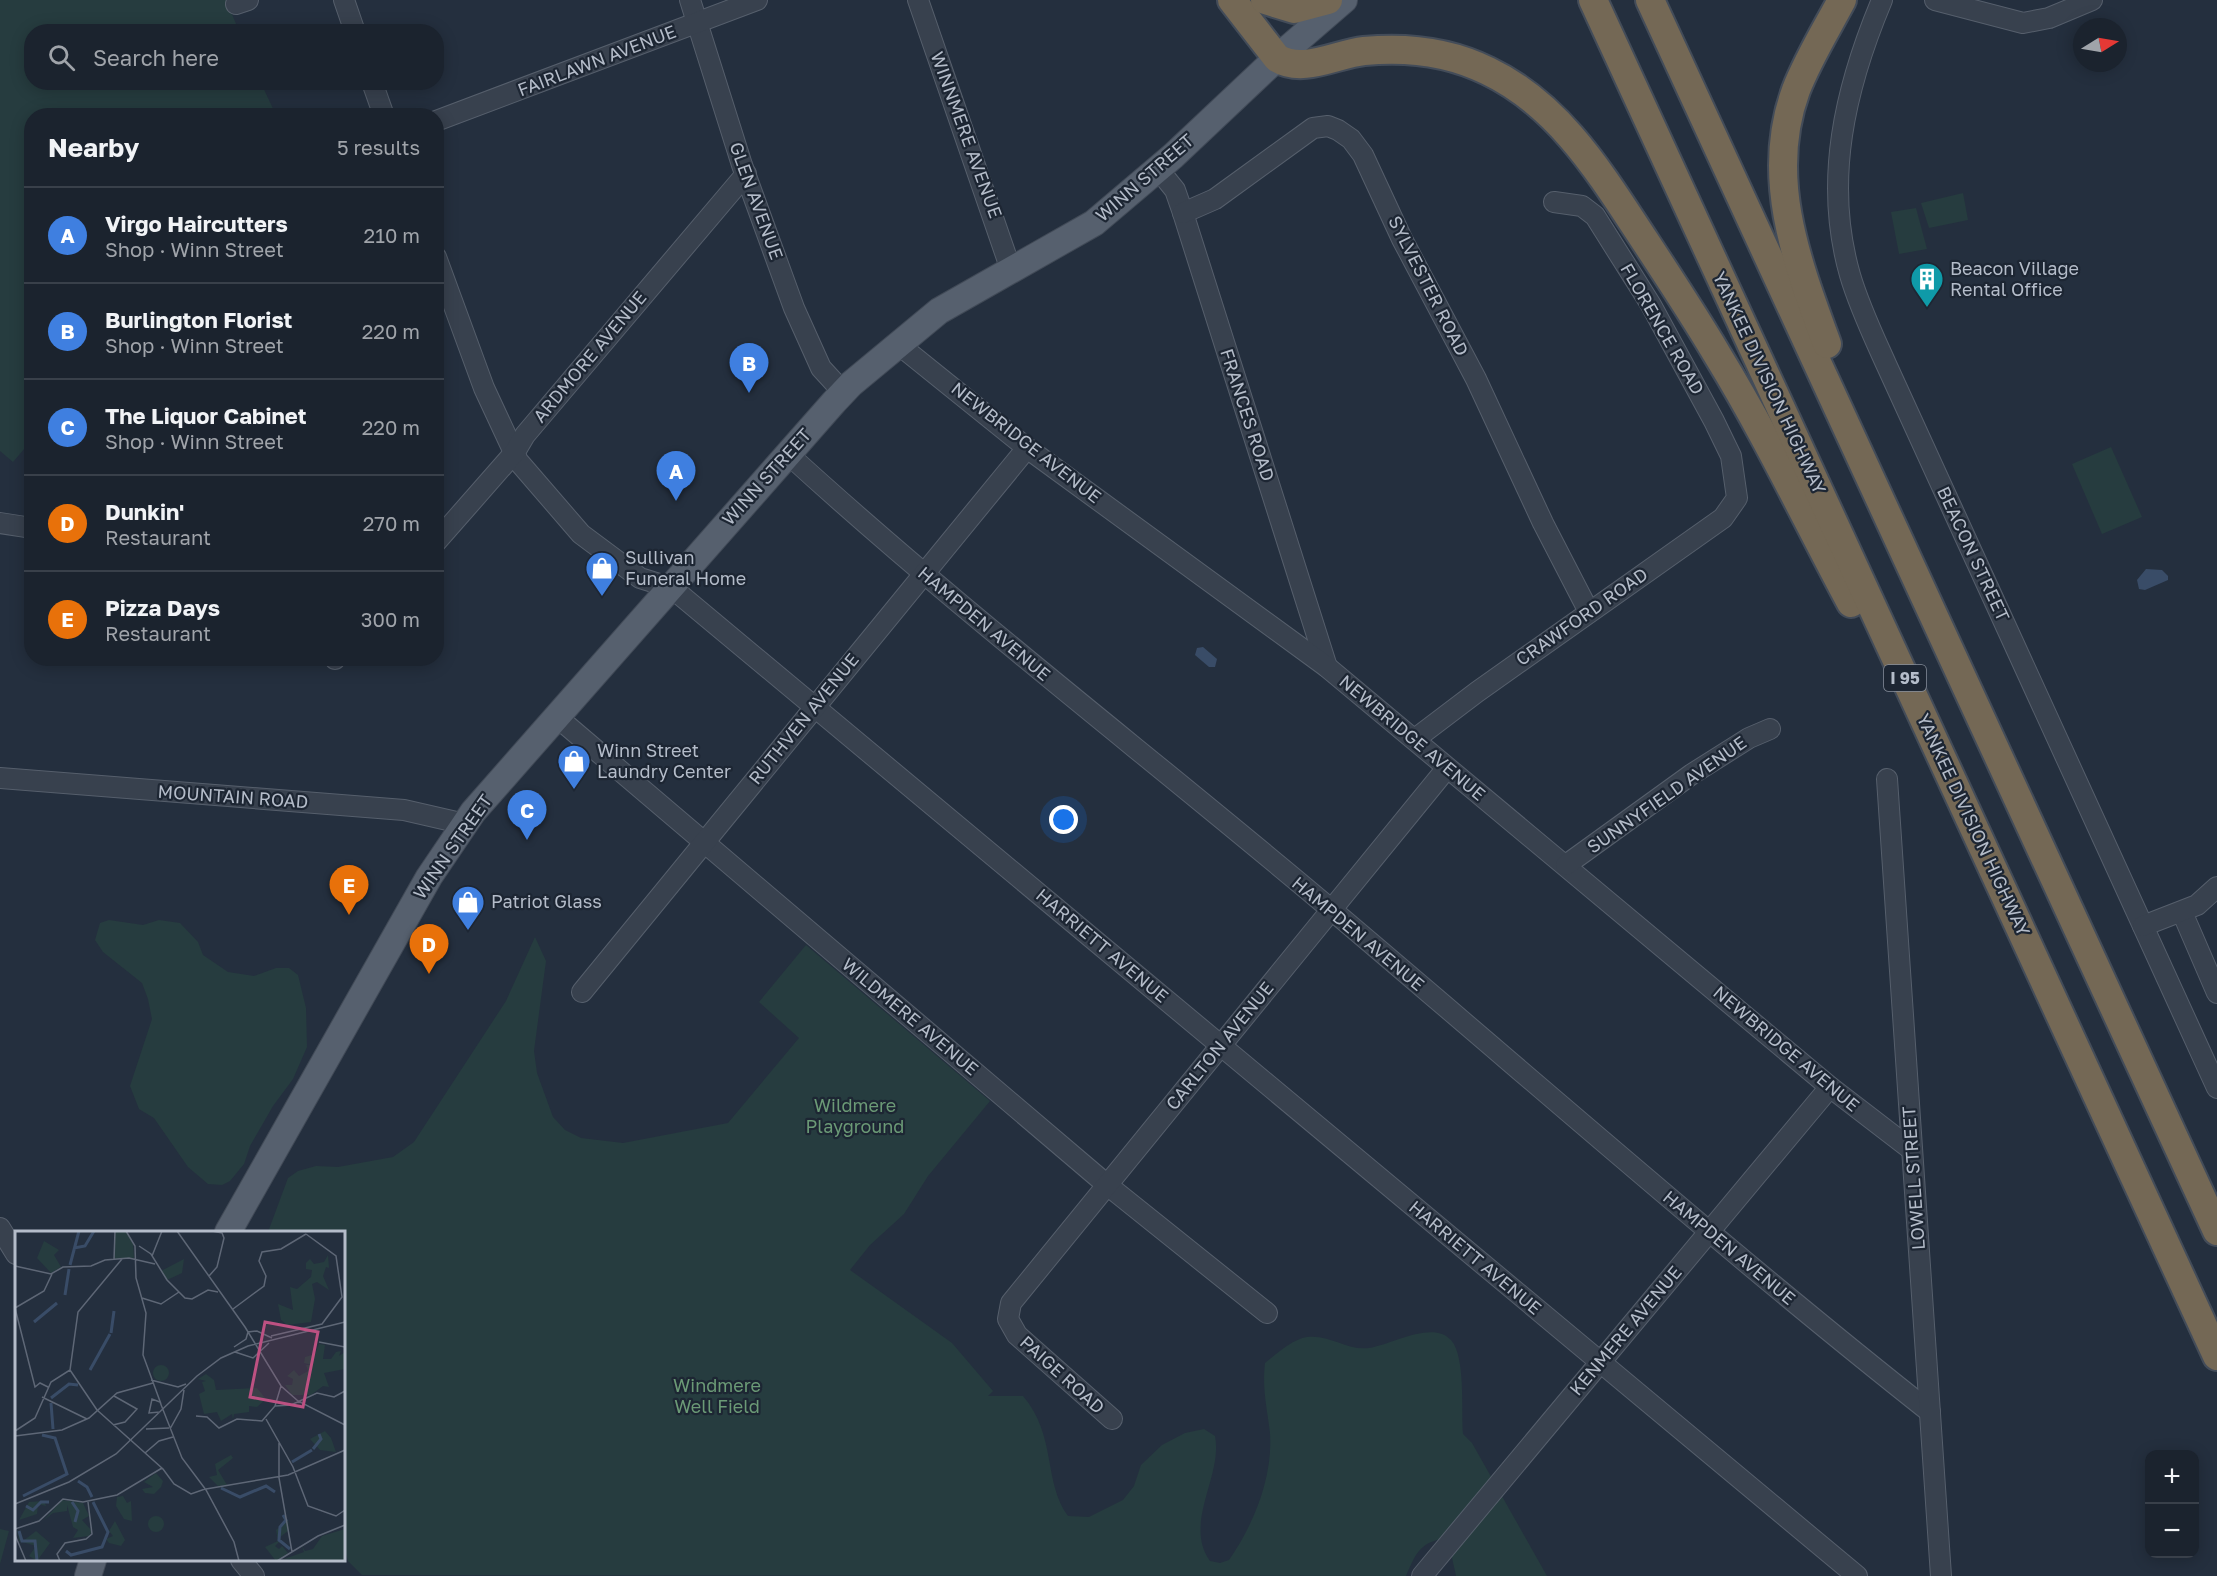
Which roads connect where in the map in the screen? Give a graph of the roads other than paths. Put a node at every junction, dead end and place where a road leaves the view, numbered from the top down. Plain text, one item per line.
1 (344, 0) edge
2 (690, 0) edge
3 (757, 0) edge
4 (918, 0) edge
5 (1232, 0) edge
6 (1265, 0) edge
7 (1328, 0) edge
8 (1344, 0) edge
9 (1584, 0) edge
10 (1593, 0) edge
11 (1650, 0) edge
12 (1842, 0) edge
13 (1882, 0) edge
14 (1935, 0) edge
15 (2092, 0) edge
16 (697, 22) junction
17 (352, 24) edge
18 (1277, 58) junction
19 (1626, 72) junction
20 (375, 90) edge
21 (381, 108) edge
22 (444, 118) edge
23 (1158, 169) junction
24 (746, 174) junction
25 (1554, 202) dead end
26 (1183, 213) junction
27 (1011, 270) junction
28 (444, 292) edge
29 (898, 344) junction
30 (843, 392) junction
31 (1028, 448) junction
32 (515, 452) junction
33 (788, 454) junction
34 (1737, 488) joint
35 (1890, 522) junction
36 (0, 524) edge
37 (24, 527) edge
38 (444, 533) edge
39 (924, 574) junction
40 (672, 588) junction
41 (1589, 612) junction
42 (1326, 667) junction
43 (814, 706) junction
44 (556, 717) junction
45 (1770, 729) dead end
46 (1415, 740) junction
47 (1447, 768) junction
48 (0, 778) edge
49 (1887, 779) dead end
50 (465, 824) junction
51 (1978, 836) junction
52 (703, 842) junction
53 (1566, 865) junction
54 (2217, 887) edge
55 (1331, 910) junction
56 (2182, 912) junction
57 (2143, 927) junction
58 (582, 992) dead end
59 (2217, 993) edge
60 (1220, 1045) junction
61 (1830, 1087) junction
62 (2217, 1088) edge
63 (1912, 1150) junction
64 (1106, 1184) junction
65 (1, 1231) edge
66 (229, 1231) edge
67 (2217, 1231) edge
68 (1709, 1233) junction
69 (15, 1252) edge
70 (1267, 1313) dead end
71 (1012, 1329) joint
72 (2217, 1356) edge
73 (1601, 1362) junction
74 (1930, 1412) junction
75 (1112, 1419) dead end
76 (93, 1561) edge
77 (242, 1561) edge
78 (88, 1576) edge
79 (254, 1576) edge
80 (1422, 1576) edge
81 (1857, 1576) edge
82 (1941, 1576) edge

1 - 17 street
2 - 16 street, GLEN AVENUE
3 - 16 street, FAIRLAWN AVENUE
4 - 27 street, WINNMERE AVENUE
5 - 18 highway
6 - 7 highway
8 - 18 main road, WINN STREET
9 - 19 highway
10 - 19 highway, YANKEE DIVISION HIGHWAY / I 95
11 - 35 highway
12 - 35 highway
13 - 57 street, BEACON STREET
14 - 15 street
16 - 22 street, FAIRLAWN AVENUE
16 - 24 street, GLEN AVENUE
18 - 23 main road, WINN STREET
18 - 51 highway
19 - 51 highway, YANKEE DIVISION HIGHWAY / I 95
20 - 21 street
23 - 26 street, FRANCES ROAD
23 - 27 main road, WINN STREET
24 - 30 street, GLEN AVENUE
24 - 32 street, ARDMORE AVENUE
25 - 34 street, FLORENCE ROAD
26 - 41 street, SYLVESTER ROAD
26 - 42 street, FRANCES ROAD
27 - 29 main road, WINN STREET
28 - 32 street, HARRIETT AVENUE
29 - 30 main road, WINN STREET
29 - 31 street, NEWBRIDGE AVENUE
30 - 33 main road, WINN STREET
31 - 39 street, RUTHVEN AVENUE
31 - 42 street, NEWBRIDGE AVENUE
32 - 38 street, ARDMORE AVENUE
32 - 40 street, HARRIETT AVENUE
33 - 39 street, HAMPDEN AVENUE
33 - 40 main road, WINN STREET
34 - 41 street, CRAWFORD ROAD
35 - 67 highway
36 - 37 street
39 - 43 street, RUTHVEN AVENUE
39 - 55 street, HAMPDEN AVENUE
40 - 43 street, HARRIETT AVENUE
40 - 44 main road, WINN STREET
41 - 46 street, CRAWFORD ROAD
42 - 46 street, NEWBRIDGE AVENUE
43 - 52 street, RUTHVEN AVENUE
43 - 60 street, HARRIETT AVENUE
44 - 50 main road, WINN STREET
44 - 52 street, WILDMERE AVENUE
45 - 53 street, SUNNYFIELD AVENUE
46 - 47 street, NEWBRIDGE AVENUE
47 - 53 street, NEWBRIDGE AVENUE
47 - 55 street, CARLTON AVENUE
48 - 50 street, MOUNTAIN ROAD
49 - 63 street, LOWELL STREET
50 - 66 main road, WINN STREET
51 - 72 highway, YANKEE DIVISION HIGHWAY / I 95
52 - 58 street, RUTHVEN AVENUE
52 - 64 street, WILDMERE AVENUE
53 - 61 street, NEWBRIDGE AVENUE
54 - 56 street
55 - 60 street, CARLTON AVENUE
55 - 68 street, HAMPDEN AVENUE
56 - 57 street
56 - 59 street
57 - 62 street, BEACON STREET
60 - 64 street, CARLTON AVENUE
60 - 73 street, HARRIETT AVENUE
61 - 63 street, NEWBRIDGE AVENUE
61 - 68 street, KENMERE AVENUE
63 - 74 street, LOWELL STREET
64 - 70 street, WILDMERE AVENUE
64 - 71 street, CARLTON AVENUE
65 - 69 street
68 - 73 street, KENMERE AVENUE
68 - 74 street, HAMPDEN AVENUE
71 - 75 street, PAIGE ROAD
73 - 80 street, KENMERE AVENUE
73 - 81 street, HARRIETT AVENUE
74 - 82 street, LOWELL STREET
76 - 78 main road
77 - 79 street

